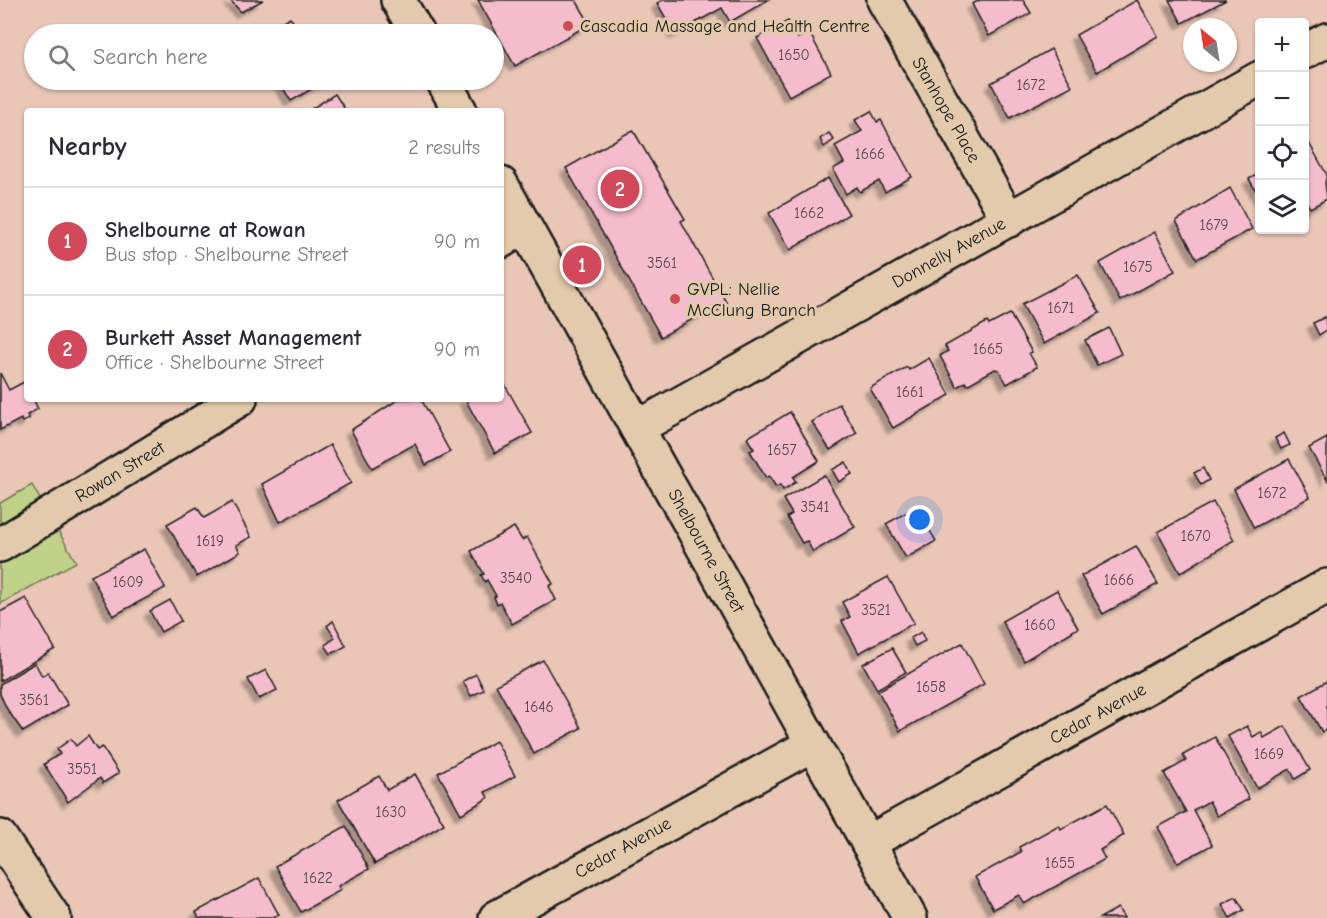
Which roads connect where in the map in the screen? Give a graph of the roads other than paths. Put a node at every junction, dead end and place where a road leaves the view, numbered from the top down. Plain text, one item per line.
1 (398, 0) edge
2 (884, 0) edge
3 (412, 24) edge
4 (1327, 40) edge
5 (1309, 50) edge
6 (1255, 81) edge
7 (448, 90) edge
8 (458, 108) edge
9 (504, 196) edge
10 (1008, 220) junction
11 (513, 233) edge
12 (235, 402) edge
13 (637, 428) junction
14 (0, 545) edge
15 (1327, 586) edge
16 (813, 744) junction
17 (0, 837) edge
18 (868, 843) junction
19 (54, 918) edge
20 (496, 918) edge
21 (910, 918) edge

1 - 3 street
2 - 10 street, Stanhope Place
4 - 5 street
6 - 10 street, Donnelly Avenue
7 - 8 street
9 - 11 street, Shelbourne Street
10 - 13 street, Donnelly Avenue
11 - 13 street, Shelbourne Street
12 - 14 street, Rowan Street
13 - 16 street, Shelbourne Street
15 - 18 street, Cedar Avenue
16 - 18 street, Shelbourne Street
16 - 20 street, Cedar Avenue
17 - 19 street
18 - 21 street, Shelbourne Street

